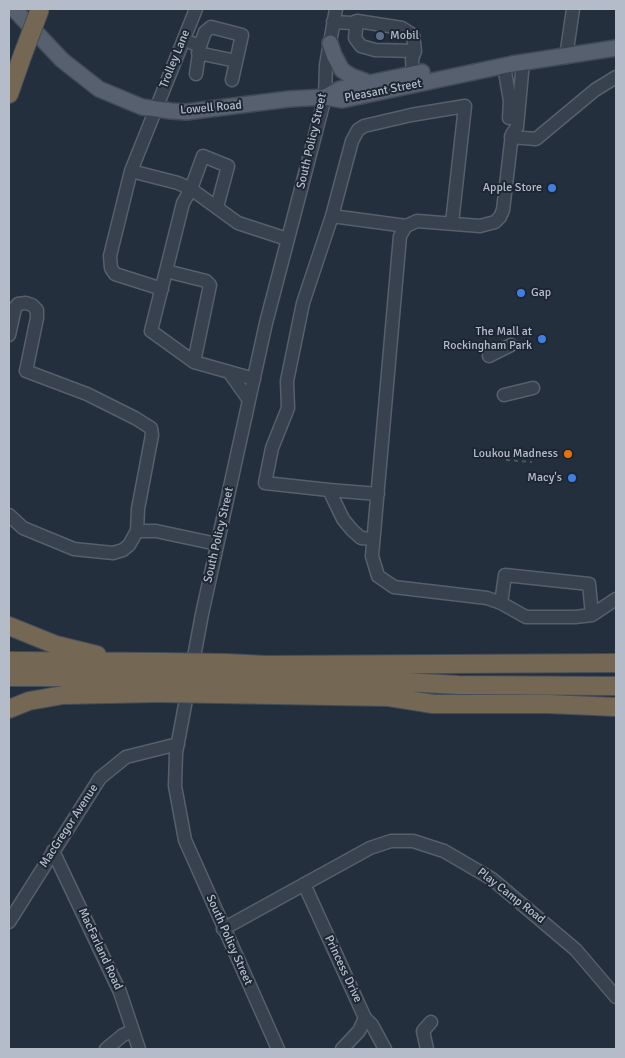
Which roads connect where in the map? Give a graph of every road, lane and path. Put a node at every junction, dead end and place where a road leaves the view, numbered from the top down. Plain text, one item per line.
1 (14, 9) edge
2 (40, 9) edge
3 (196, 9) edge
4 (336, 9) edge
5 (573, 9) edge
6 (357, 20) junction
7 (333, 22) junction
8 (182, 40) junction
9 (330, 42) junction
10 (616, 48) edge
11 (199, 50) junction
12 (415, 51) junction
13 (566, 57) junction
14 (236, 61) junction
15 (513, 64) junction
16 (418, 73) junction
17 (196, 74) dead end
18 (616, 77) edge
19 (232, 80) dead end
20 (369, 82) junction
21 (9, 94) edge
22 (324, 97) junction
23 (154, 109) junction
24 (512, 136) junction
25 (131, 171) junction
26 (191, 189) junction
27 (217, 207) junction
28 (332, 216) junction
29 (452, 223) junction
30 (406, 226) junction
31 (287, 239) junction
32 (166, 271) junction
33 (162, 289) junction
34 (9, 336) edge
35 (511, 345) dead end
36 (489, 356) dead end
37 (189, 359) junction
38 (229, 372) junction
39 (254, 379) junction
40 (533, 388) dead end
41 (504, 395) dead end
42 (249, 400) junction
43 (506, 460) dead end
44 (532, 462) dead end
45 (329, 490) junction
46 (378, 494) junction
47 (9, 515) edge
48 (137, 531) junction
49 (372, 539) junction
50 (217, 544) junction
51 (616, 599) edge
52 (501, 603) junction
53 (592, 615) junction
54 (9, 626) edge
55 (9, 661) edge
56 (122, 662) junction
57 (616, 663) edge
58 (9, 677) edge
59 (160, 677) junction
60 (223, 678) junction
61 (458, 685) junction
62 (616, 686) edge
63 (388, 697) junction
64 (616, 707) edge
65 (9, 709) edge
66 (178, 744) junction
67 (53, 851) junction
68 (304, 884) junction
69 (9, 922) edge
70 (223, 929) junction
71 (616, 997) edge
72 (365, 1018) junction
73 (431, 1022) dead end
74 (133, 1031) junction
75 (106, 1049) edge
76 (139, 1049) edge
77 (278, 1049) edge
78 (342, 1049) edge
79 (385, 1049) edge
80 (427, 1049) edge

1 - 23 main road, Lowell Road
2 - 21 highway, bridge
3 - 8 street, Trolley Lane
4 - 6 street
4 - 7 street, South Policy Street
5 - 13 street
6 - 7 street
6 - 12 street
6 - 12 street
7 - 9 street, South Policy Street
8 - 11 street
8 - 23 street, Trolley Lane
9 - 20 main road
9 - 22 street, South Policy Street
10 - 13 main road, Pleasant Street
11 - 14 street
11 - 14 street
11 - 17 street
12 - 16 street
13 - 15 main road, Pleasant Street
14 - 19 street
15 - 16 main road, Pleasant Street
15 - 22 main road, Pleasant Street
15 - 24 street
15 - 24 street
16 - 20 main road, Pleasant Street
18 - 24 street
20 - 22 main road, Pleasant Street
22 - 23 main road, Lowell Road
22 - 31 street, South Policy Street
23 - 25 street, Trolley Lane
24 - 29 street
25 - 26 street
25 - 33 street, Trolley Lane
26 - 27 street
26 - 27 street
26 - 32 street
27 - 31 street
28 - 29 street
28 - 30 street
28 - 45 street
29 - 30 street
30 - 46 street
31 - 39 street, South Policy Street
32 - 33 street
32 - 37 street
33 - 37 street
34 - 48 street
35 - 36 street
37 - 38 street
38 - 39 street
38 - 42 street
39 - 42 street, South Policy Street
40 - 41 street
42 - 50 street, South Policy Street
43 - 44 path
45 - 46 street
45 - 49 street
46 - 49 street
47 - 48 street
48 - 50 street
49 - 52 street
50 - 66 street, South Policy Street
51 - 53 street
52 - 53 street
52 - 53 street
54 - 56 highway
55 - 56 highway
56 - 59 highway
57 - 60 highway
58 - 59 highway
59 - 60 highway, bridge
59 - 60 highway, bridge
59 - 65 highway
60 - 61 highway
60 - 63 highway
61 - 62 highway
61 - 63 highway
63 - 64 highway
66 - 67 street, MacGregor Avenue
66 - 70 street, South Policy Street
67 - 69 street, MacGregor Avenue
67 - 74 street, MacFarland Road
68 - 70 street, Play Camp Road
68 - 71 street, Play Camp Road
68 - 72 street, Princess Drive
70 - 77 street, South Policy Street
72 - 78 street, Princess Drive
72 - 79 street
73 - 80 street
74 - 75 street
74 - 76 street, MacFarland Road

